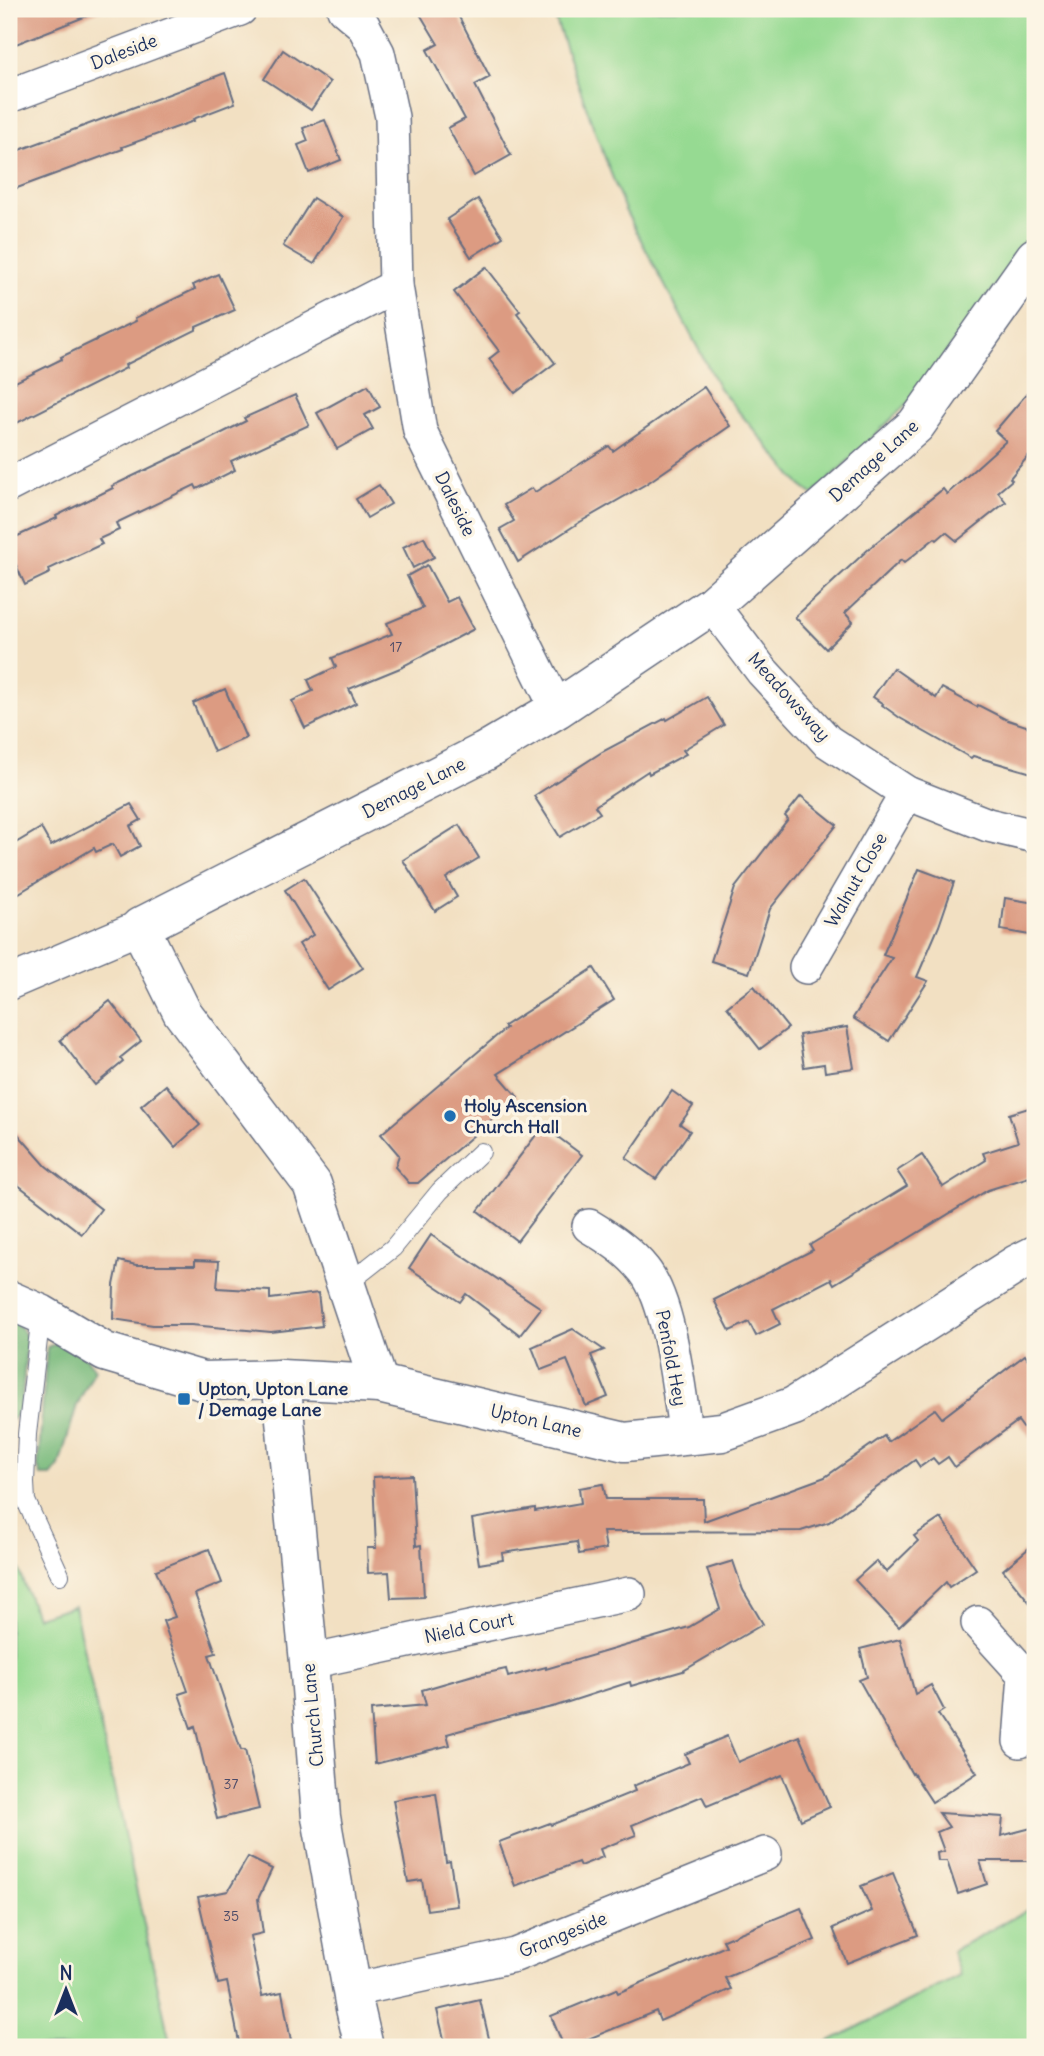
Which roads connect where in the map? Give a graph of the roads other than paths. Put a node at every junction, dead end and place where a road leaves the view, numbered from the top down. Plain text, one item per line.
1 (240, 9) edge
2 (344, 9) edge
3 (9, 96) edge
4 (1035, 257) edge
5 (396, 286) junction
6 (9, 485) edge
7 (712, 605) junction
8 (557, 709) junction
9 (906, 793) junction
10 (1035, 836) edge
11 (140, 927) junction
12 (806, 967) dead end
13 (10, 981) edge
14 (481, 1152) dead end
15 (589, 1226) dead end
16 (1035, 1255) edge
17 (346, 1285) junction
18 (25, 1307) edge
19 (281, 1379) junction
20 (379, 1384) junction
21 (686, 1437) junction
22 (60, 1575) dead end
23 (628, 1594) dead end
24 (978, 1623) dead end
25 (309, 1662) junction
26 (1030, 1671) edge
27 (1020, 1741) dead end
28 (765, 1854) dead end
29 (353, 1990) junction
30 (364, 2047) edge

1 - 3 street, Daleside
2 - 5 street, Daleside
4 - 7 street, Demage Lane
5 - 6 street
5 - 8 street, Daleside
7 - 8 street, Demage Lane
7 - 9 street, Meadowsway
8 - 11 street, Demage Lane
9 - 10 street, Meadowsway
9 - 12 street, Walnut Close
11 - 13 street
11 - 17 street
14 - 17 lane
15 - 21 street, Penfold Hey
16 - 21 street, Upton Lane
17 - 20 street
18 - 19 street, Upton Lane
18 - 22 lane
19 - 20 street, Upton Lane
19 - 25 street, Church Lane
20 - 21 street, Upton Lane
23 - 25 street, Nield Court
24 - 26 street
25 - 29 street, Church Lane
26 - 27 street
28 - 29 street, Grangeside
29 - 30 street, Church Lane

